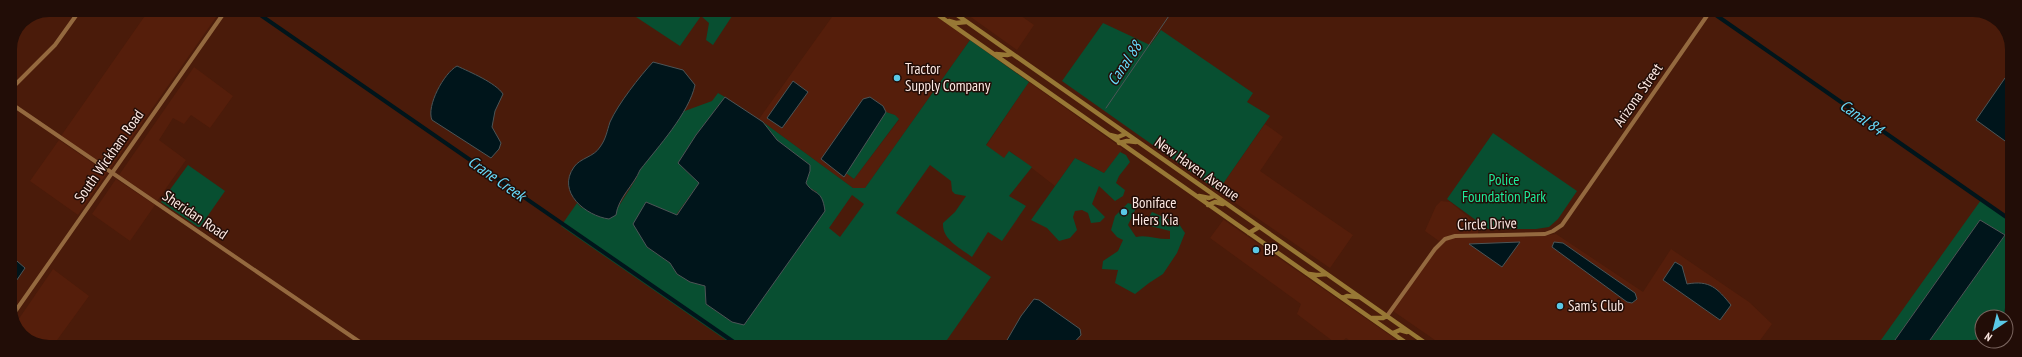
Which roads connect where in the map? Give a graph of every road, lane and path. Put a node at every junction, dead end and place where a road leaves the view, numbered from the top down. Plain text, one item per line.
1 (75, 17) edge
2 (221, 17) edge
3 (941, 17) edge
4 (959, 17) edge
5 (1706, 17) edge
6 (945, 20) junction
7 (966, 22) junction
8 (993, 54) junction
9 (1011, 54) junction
10 (17, 83) edge
11 (17, 108) edge
12 (1125, 134) junction
13 (1108, 135) junction
14 (1119, 143) junction
15 (1137, 143) junction
16 (112, 173) junction
17 (1584, 193) joint
18 (1195, 196) junction
19 (1214, 196) junction
20 (1226, 204) junction
21 (1208, 205) junction
22 (1259, 227) junction
23 (1249, 233) junction
24 (1307, 274) junction
25 (1326, 274) junction
26 (1359, 297) junction
27 (1342, 298) junction
28 (17, 309) edge
29 (1387, 316) junction
30 (1371, 318) junction
31 (1393, 333) junction
32 (1412, 334) junction
33 (357, 340) edge
34 (1402, 340) edge
35 (1421, 340) edge

1 - 10 street
2 - 16 street, South Wickham Road
3 - 6 main road, New Haven Avenue
4 - 7 main road, New Haven Avenue
5 - 17 street, Arizona Street
6 - 7 main road
6 - 8 main road, New Haven Avenue
7 - 9 main road, New Haven Avenue
8 - 9 main road
8 - 13 main road, New Haven Avenue
9 - 12 main road, New Haven Avenue
11 - 16 street, Sheridan Road
12 - 13 main road
12 - 15 main road, New Haven Avenue
13 - 14 main road, New Haven Avenue
14 - 15 main road
14 - 18 main road, New Haven Avenue
15 - 19 main road, New Haven Avenue
16 - 28 street, South Wickham Road
16 - 33 street, Sheridan Road
17 - 29 street, Circle Drive
18 - 19 main road
18 - 21 main road, New Haven Avenue
19 - 20 main road, New Haven Avenue
20 - 21 main road
20 - 22 main road, New Haven Avenue
21 - 23 main road, New Haven Avenue
22 - 23 main road
22 - 25 main road, New Haven Avenue
23 - 24 main road, New Haven Avenue
24 - 25 main road
24 - 27 main road, New Haven Avenue
25 - 26 main road, New Haven Avenue
26 - 27 main road
26 - 29 main road, New Haven Avenue
27 - 30 main road, New Haven Avenue
29 - 30 main road
29 - 32 main road, New Haven Avenue
30 - 31 main road, New Haven Avenue
31 - 32 main road
31 - 34 main road, New Haven Avenue
32 - 35 main road, New Haven Avenue

